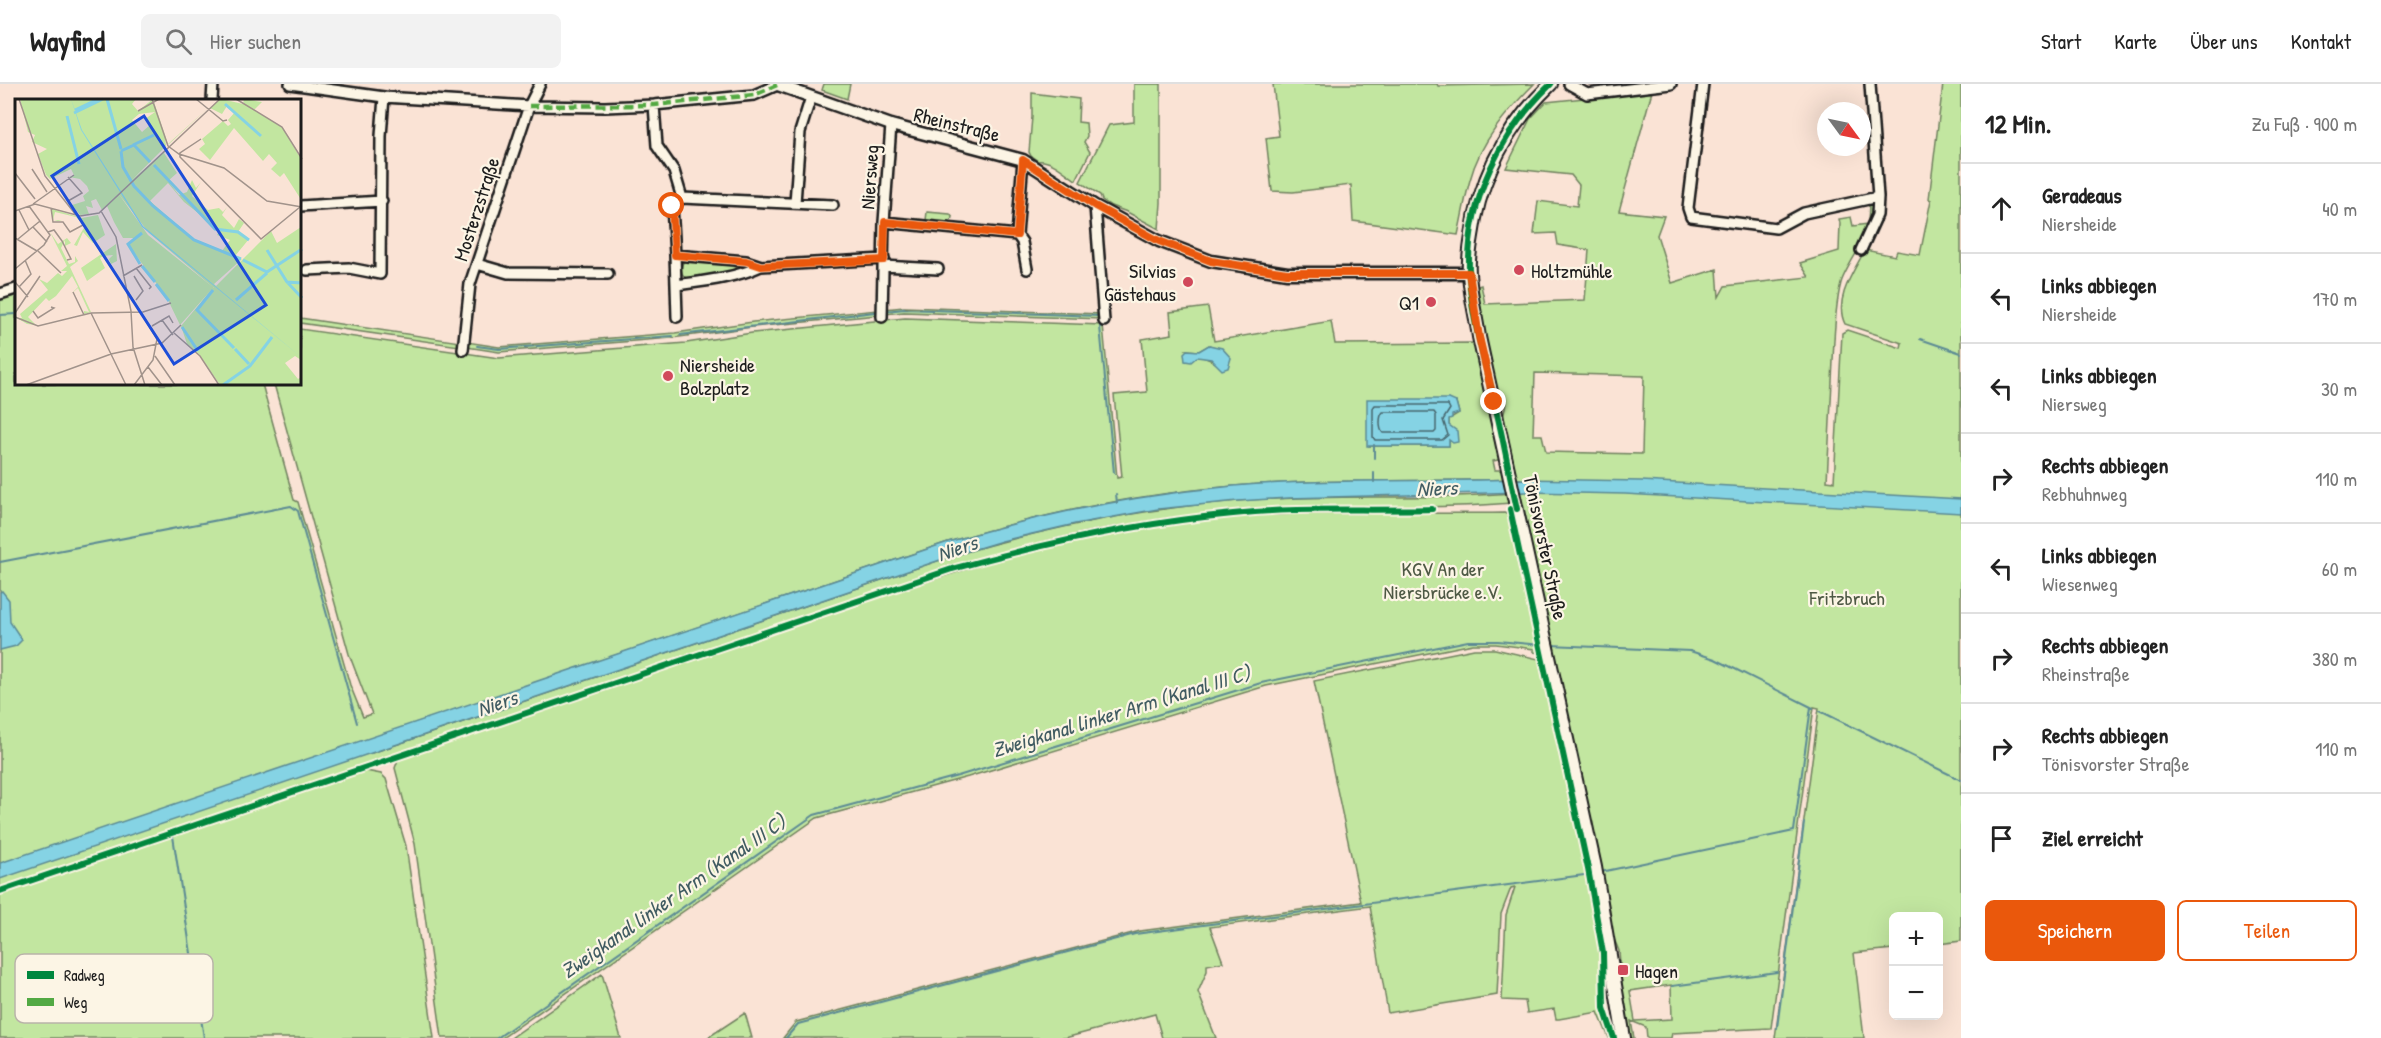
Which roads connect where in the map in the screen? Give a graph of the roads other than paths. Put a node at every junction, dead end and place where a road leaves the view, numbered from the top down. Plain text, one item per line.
1 (213, 84) edge
2 (290, 84) edge
3 (540, 84) edge
4 (776, 84) edge
5 (1551, 84) edge
6 (1569, 84) edge
7 (1671, 84) edge
8 (1703, 84) edge
9 (1870, 84) edge
10 (811, 97) junction
11 (384, 98) junction
12 (212, 99) edge
13 (654, 105) junction
14 (529, 106) junction
15 (891, 125) junction
16 (1023, 160) junction
17 (1878, 197) junction
18 (681, 198) junction
19 (382, 201) junction
20 (795, 204) junction
21 (833, 205) dead end
22 (302, 206) edge
23 (1095, 206) junction
24 (885, 222) junction
25 (1017, 235) junction
26 (1861, 250) dead end
27 (675, 255) junction
28 (884, 263) junction
29 (477, 264) junction
30 (761, 266) junction
31 (938, 269) dead end
32 (1027, 269) dead end
33 (308, 270) dead end
34 (1469, 273) junction
35 (608, 274) dead end
36 (676, 285) junction
37 (15, 290) edge
38 (0, 294) edge
39 (677, 317) dead end
40 (882, 317) dead end
41 (1104, 321) dead end
42 (463, 350) dead end
43 (1624, 1038) edge

1 - 12 street
2 - 11 street
3 - 14 street, Mosterzstraße
4 - 10 street, Rheinstraße
4 - 13 street
5 - 34 main road, Tönisvorster Straße
6 - 7 street
8 - 17 street
9 - 17 street
10 - 15 street, Rheinstraße
10 - 20 street
11 - 14 street
11 - 19 street
13 - 14 street
13 - 18 street
14 - 29 street, Mosterzstraße
15 - 16 street, Rheinstraße
15 - 24 street, Niersweg
16 - 23 street, Rheinstraße
16 - 25 street
17 - 26 street
18 - 20 street
18 - 27 street
19 - 22 street
19 - 33 street
20 - 21 street
23 - 34 street, Rheinstraße
23 - 41 street
24 - 25 street
24 - 28 street, Niersweg
25 - 32 street
27 - 30 street
27 - 36 street
28 - 30 street
28 - 31 street
28 - 40 street, Niersweg
29 - 35 street
29 - 42 street, Mosterzstraße
30 - 36 street
34 - 43 main road, Tönisvorster Straße
36 - 39 street
37 - 38 street

